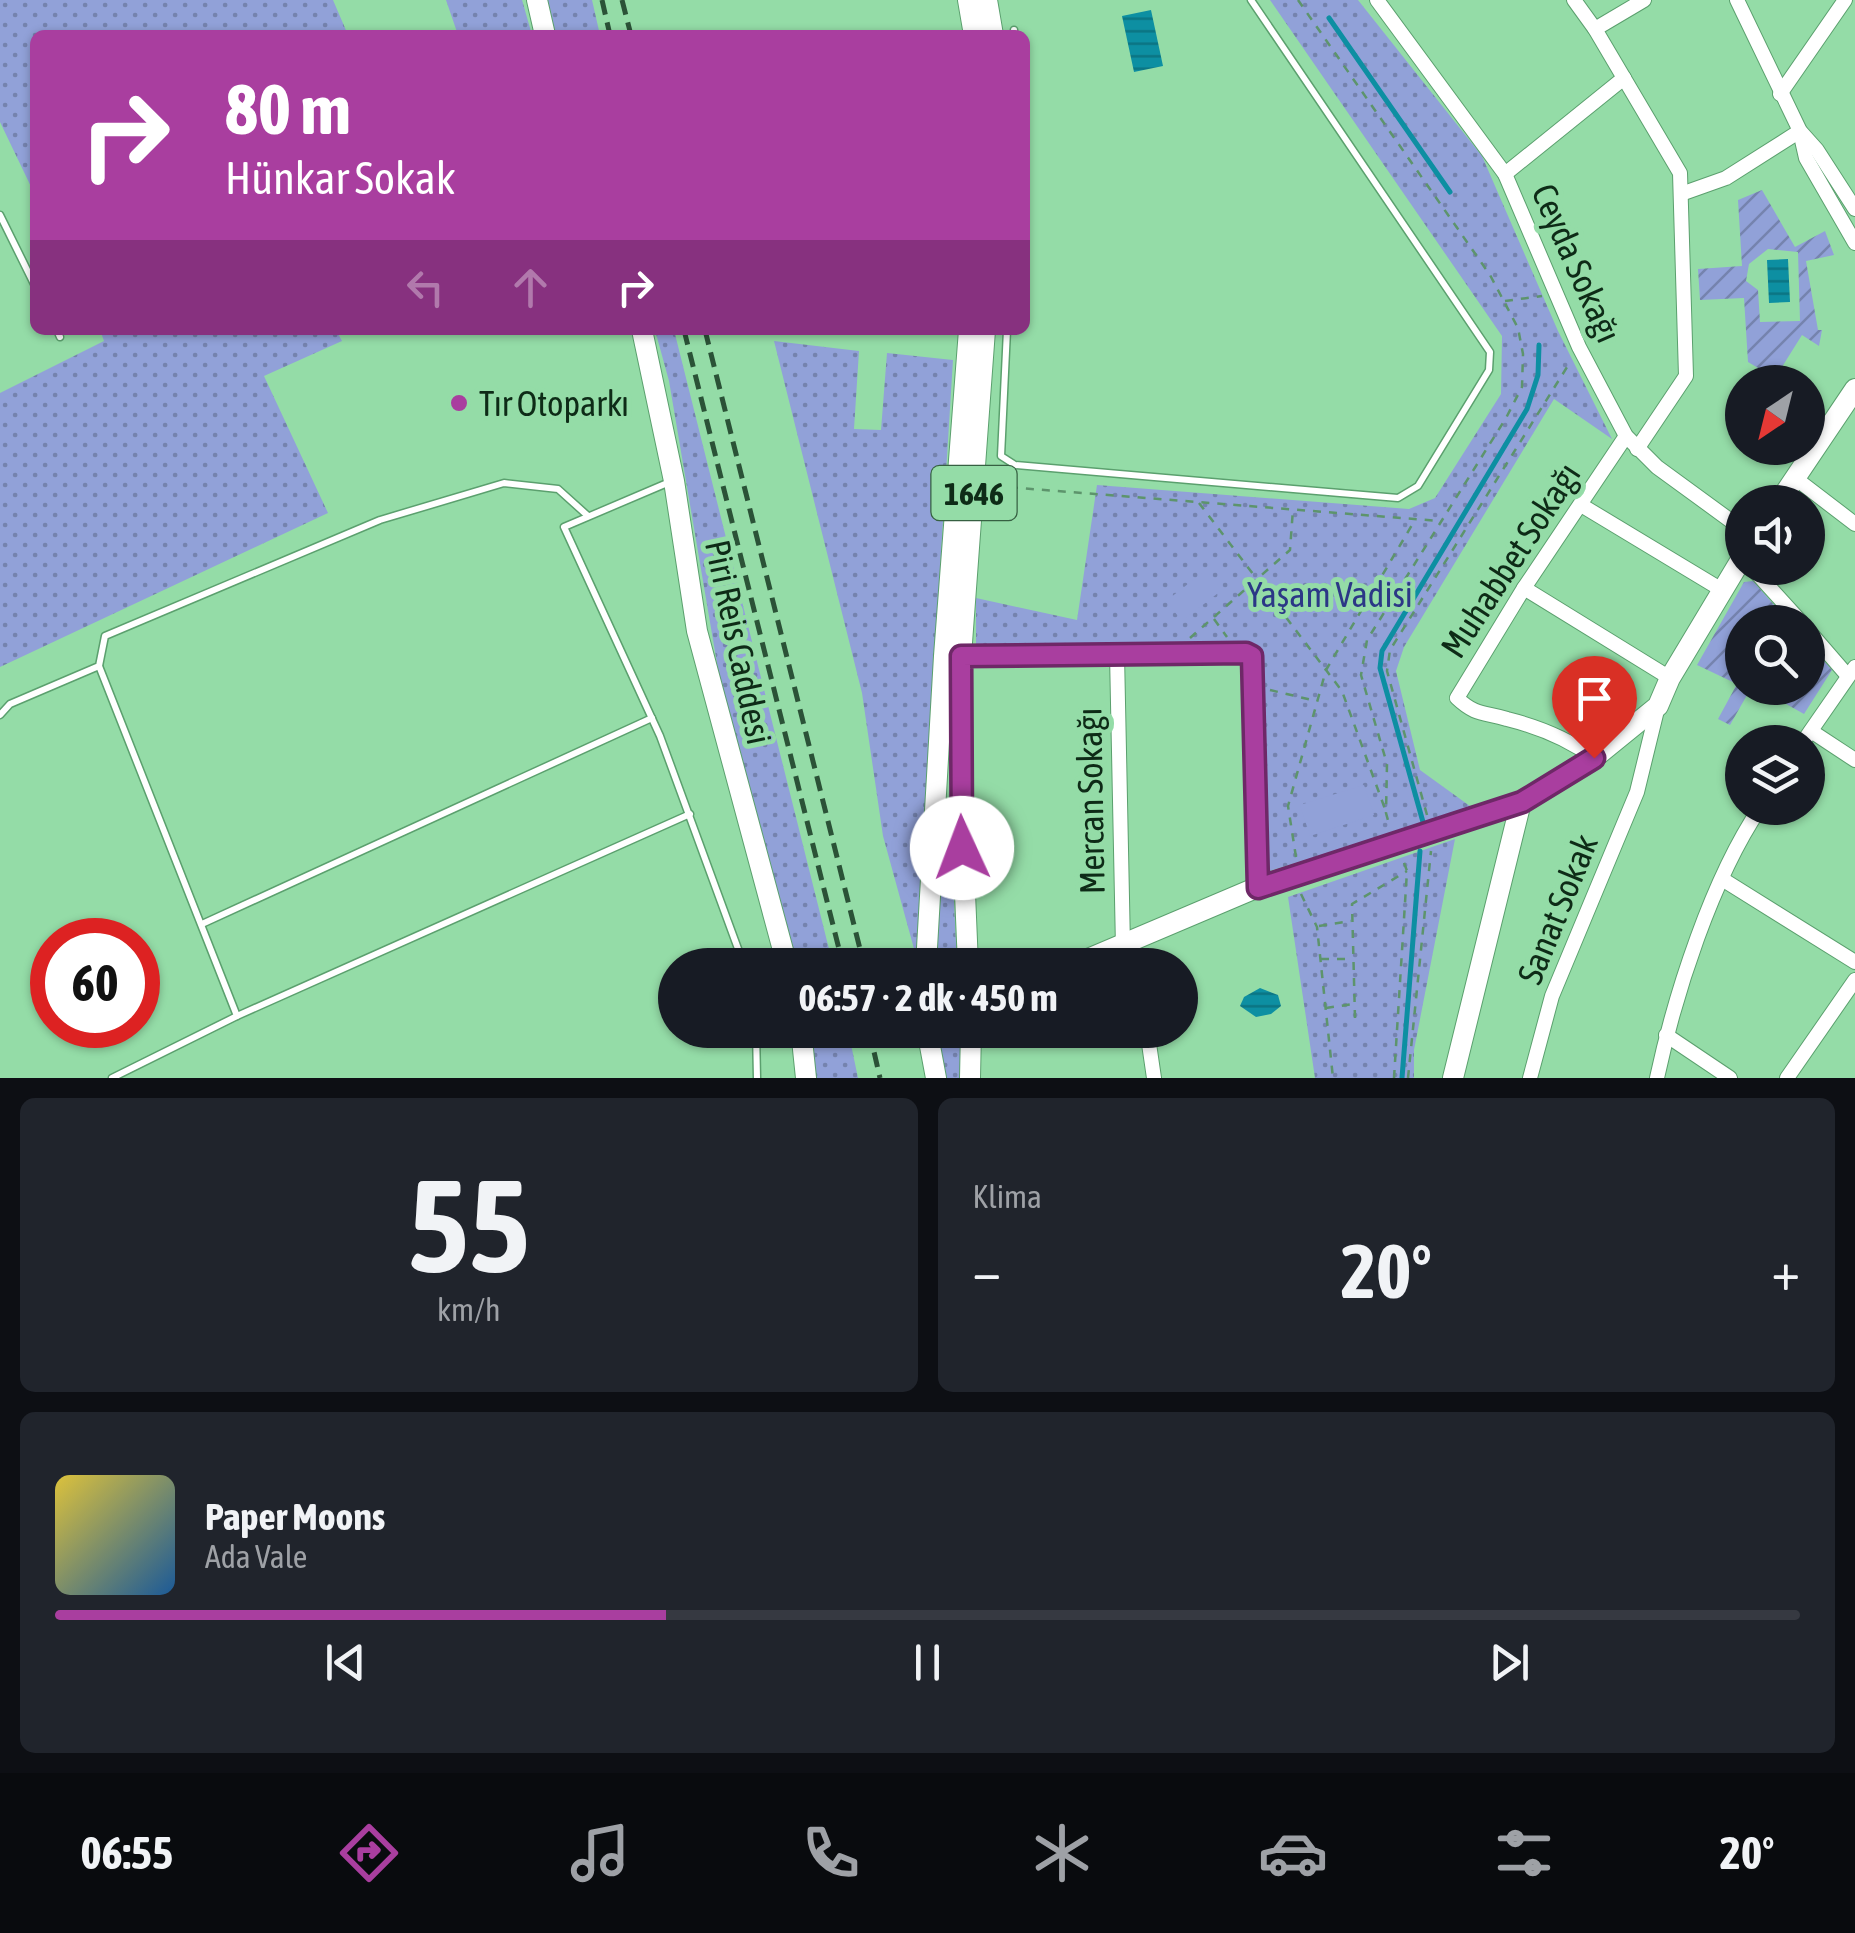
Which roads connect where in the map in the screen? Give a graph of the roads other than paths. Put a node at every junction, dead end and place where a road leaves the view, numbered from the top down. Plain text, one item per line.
1 (538, 0) edge
2 (968, 0) edge
3 (986, 0) edge
4 (1252, 0) edge
5 (1377, 0) edge
6 (1574, 0) edge
7 (1644, 0) edge
8 (1737, 0) edge
9 (1844, 0) edge
10 (1595, 28) junction
11 (543, 30) edge
12 (973, 30) edge
13 (992, 30) edge
14 (1624, 78) junction
15 (1780, 94) junction
16 (1800, 131) junction
17 (1505, 174) junction
18 (1681, 194) junction
19 (1855, 209) edge
20 (0, 215) edge
21 (1855, 243) edge
22 (30, 276) edge
23 (643, 335) edge
24 (969, 335) edge
25 (985, 335) edge
26 (1007, 335) edge
27 (1855, 389) edge
28 (1847, 417) edge
29 (1626, 436) junction
30 (1638, 449) junction
31 (1795, 478) junction
32 (674, 481) junction
33 (1790, 485) edge
34 (1581, 505) junction
35 (588, 516) junction
36 (1725, 516) edge
37 (1855, 524) edge
38 (1725, 585) edge
39 (1767, 585) edge
40 (1524, 588) junction
41 (1722, 590) junction
42 (1785, 605) edge
43 (1825, 646) edge
44 (1118, 654) junction
45 (952, 656) junction
46 (99, 666) junction
47 (1851, 671) edge
48 (1670, 678) junction
49 (1658, 706) junction
50 (0, 716) edge
51 (652, 718) junction
52 (1815, 725) edge
53 (1825, 746) edge
54 (1594, 758) junction
55 (1855, 760) edge
56 (1522, 802) junction
57 (690, 814) junction
58 (1748, 825) edge
59 (1722, 879) junction
60 (1258, 888) junction
61 (202, 924) junction
62 (1123, 947) joint
63 (738, 948) edge
64 (782, 948) edge
65 (927, 948) edge
66 (967, 948) edge
67 (1855, 962) edge
68 (1855, 980) edge
69 (236, 1016) junction
70 (1666, 1035) junction
71 (756, 1048) edge
72 (803, 1048) edge
73 (930, 1048) edge
74 (971, 1048) edge
75 (1150, 1048) edge
76 (112, 1078) edge
77 (757, 1078) edge
78 (806, 1078) edge
79 (936, 1078) edge
80 (970, 1078) edge
81 (1154, 1078) edge
82 (1453, 1078) edge
83 (1530, 1078) edge
84 (1657, 1078) edge
85 (1730, 1078) edge
86 (1787, 1078) edge

1 - 11 street
2 - 12 street
3 - 13 street
4 - 26 lane
5 - 17 street, Ceyda Sokağı
6 - 10 street
7 - 10 street
8 - 15 street
9 - 15 street
10 - 14 street
14 - 17 street
14 - 18 street
15 - 16 street
16 - 18 street
16 - 19 street
16 - 21 street
17 - 29 street, Ceyda Sokağı
18 - 30 street
20 - 22 lane
23 - 32 street, Piri Reis Caddesi
24 - 45 street, 1646
25 - 45 street, 1646
27 - 28 street
28 - 31 street
29 - 30 street, Ceyda Sokağı
29 - 34 street, Muhabbet Sokağı
30 - 36 street, Ceyda Sokağı
31 - 33 street
31 - 37 street
32 - 35 lane
32 - 64 street, Piri Reis Caddesi
34 - 40 street, Muhabbet Sokağı
34 - 41 street
35 - 46 lane
35 - 51 lane
38 - 41 street
39 - 42 street
40 - 48 street
40 - 54 street, Muhabbet Sokağı
41 - 48 street
43 - 47 street
44 - 45 street
44 - 60 street
44 - 62 street, Mercan Sokağı
45 - 65 street, 1646
45 - 66 street, 1646
46 - 50 lane
46 - 61 lane
47 - 52 street
48 - 49 street
49 - 54 street
49 - 83 street, Sanat Sokak
51 - 57 lane
51 - 61 lane
53 - 55 street
54 - 56 street
56 - 60 street
56 - 82 street
57 - 63 lane
57 - 69 lane
58 - 59 street
59 - 67 street
59 - 70 street
60 - 62 street
61 - 69 lane
68 - 86 street
69 - 76 lane
70 - 84 street
70 - 85 street
71 - 77 lane
72 - 78 street
73 - 79 street
74 - 80 street
75 - 81 street

